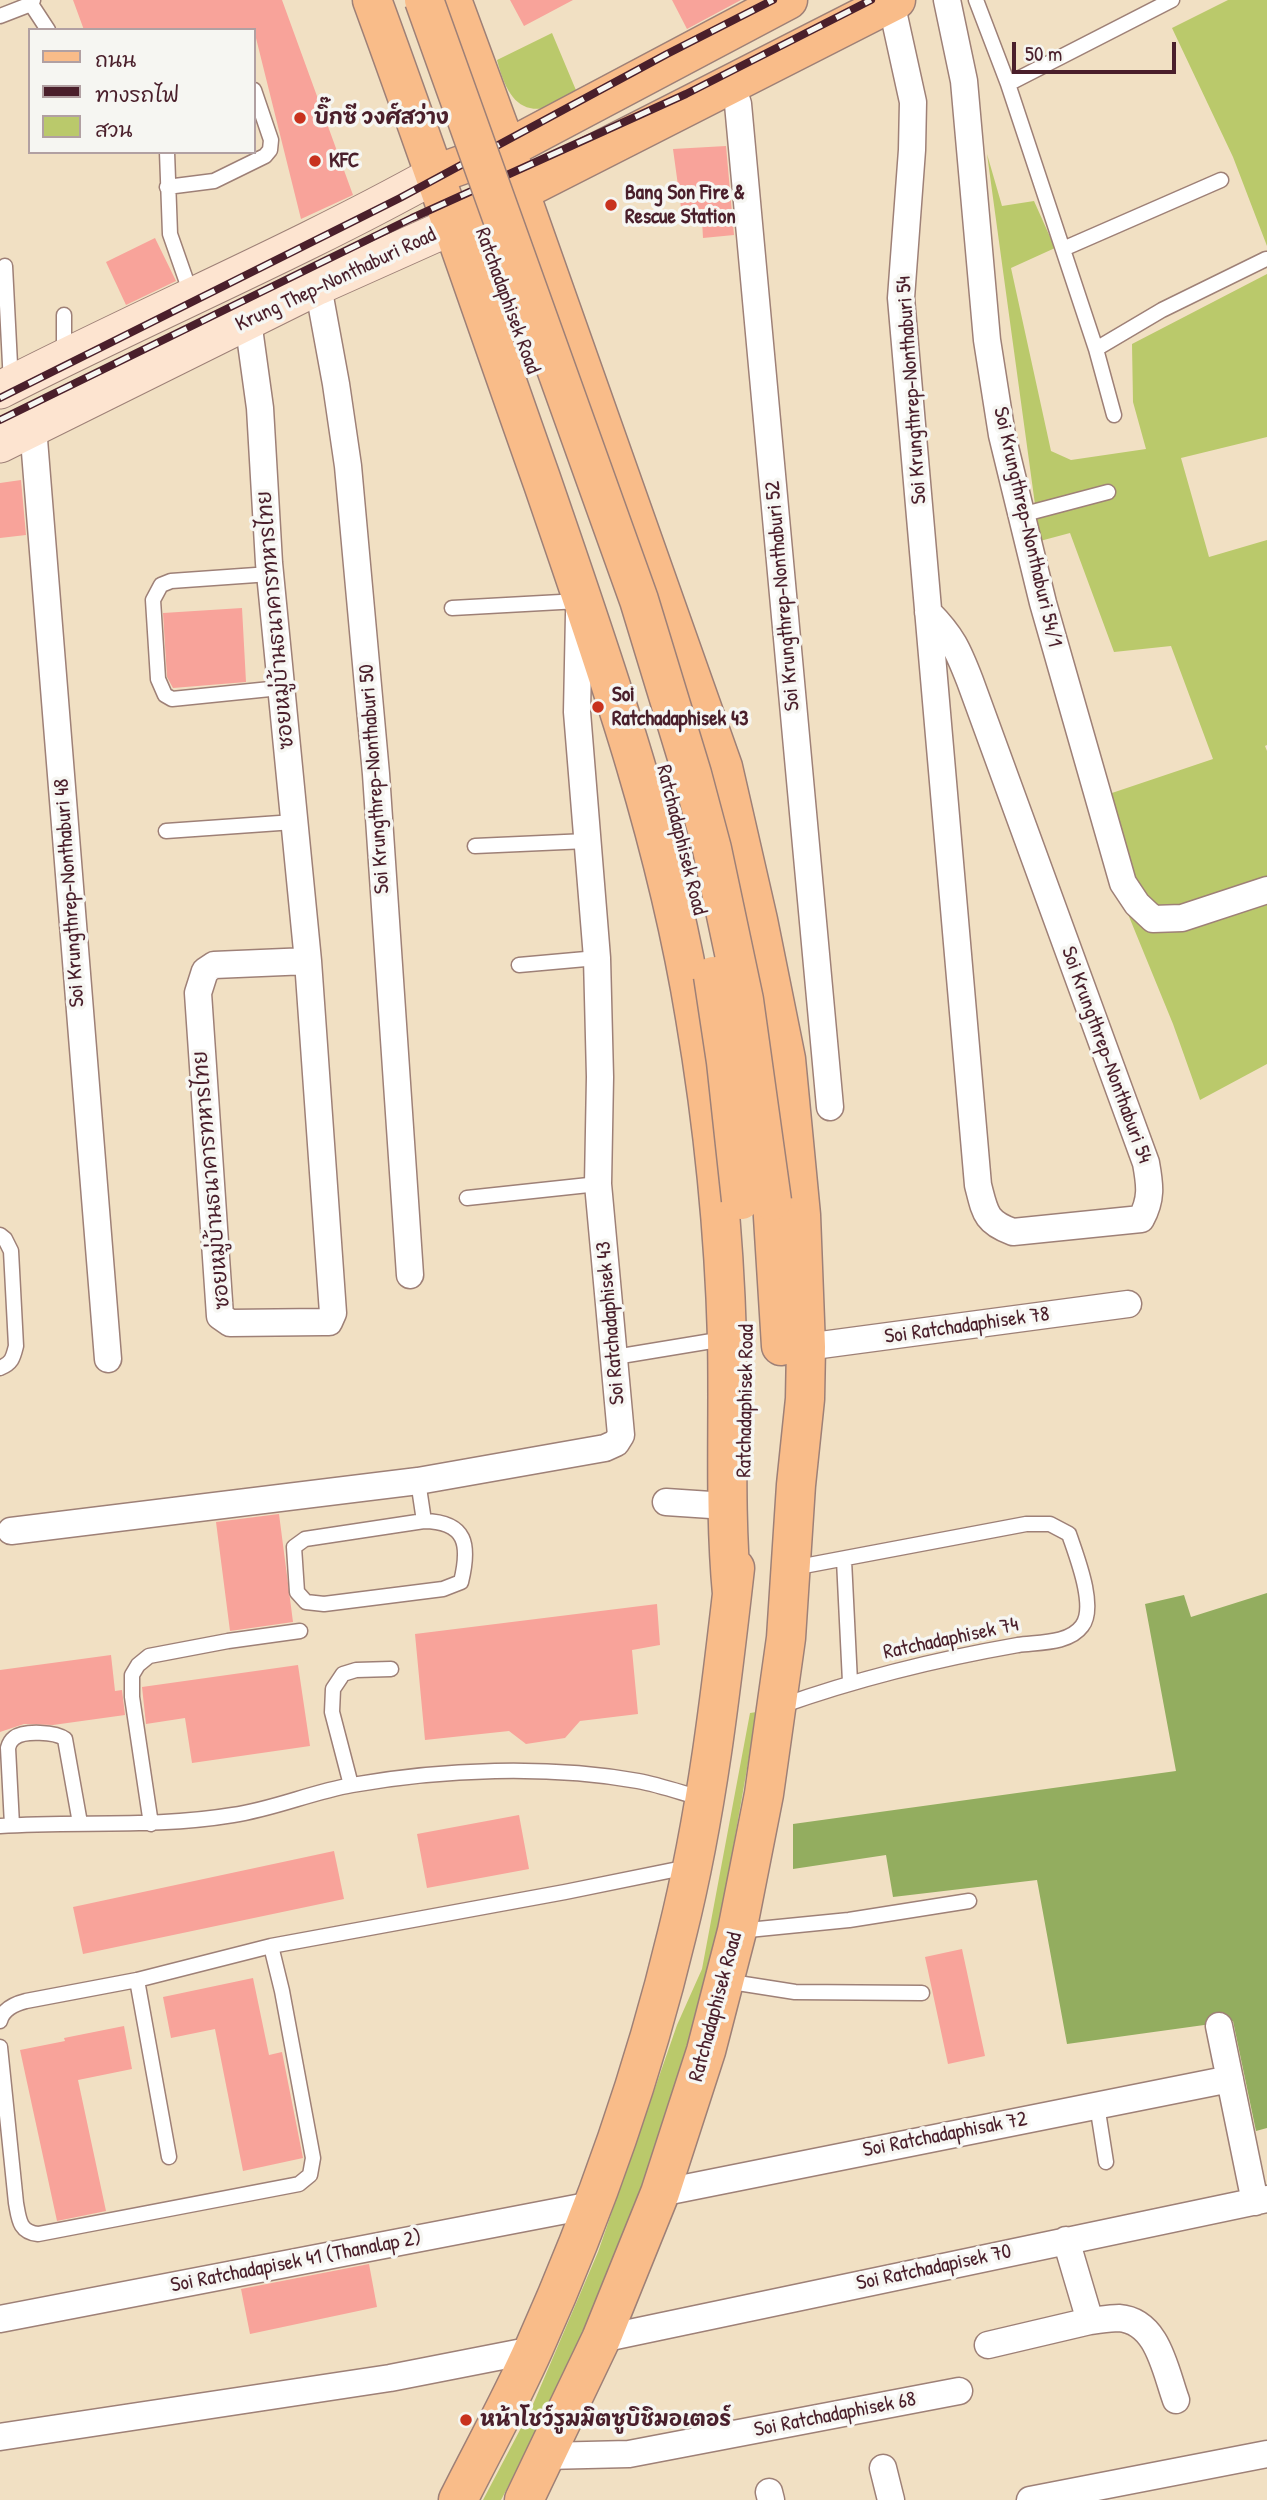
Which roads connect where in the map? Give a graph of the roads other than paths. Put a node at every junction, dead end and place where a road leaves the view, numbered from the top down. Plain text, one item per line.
1 (372, 0) edge
2 (397, 0) edge
3 (424, 0) edge
4 (452, 0) edge
5 (788, 0) edge
6 (947, 0) edge
7 (976, 0) edge
8 (1172, 0) edge
9 (894, 1) edge
10 (32, 2) edge
11 (0, 16) edge
12 (47, 28) edge
13 (1009, 84) junction
14 (732, 85) junction
15 (256, 96) edge
16 (508, 149) junction
17 (167, 154) edge
18 (436, 174) junction
19 (1221, 180) dead end
20 (167, 187) junction
21 (520, 192) junction
22 (452, 226) junction
23 (1063, 249) junction
24 (1266, 259) edge
25 (5, 267) dead end
26 (318, 286) junction
27 (192, 298) junction
28 (64, 315) dead end
29 (248, 321) junction
30 (1096, 349) junction
31 (64, 359) junction
32 (6, 387) edge
33 (1114, 415) dead end
34 (33, 427) junction
35 (0, 444) edge
36 (1108, 492) dead end
37 (1021, 515) junction
38 (270, 574) junction
39 (657, 579) junction
40 (581, 600) junction
41 (452, 608) dead end
42 (928, 612) junction
43 (279, 688) junction
44 (294, 822) junction
45 (166, 831) dead end
46 (587, 841) junction
47 (475, 846) dead end
48 (1267, 890) edge
49 (597, 958) junction
50 (308, 961) junction
51 (519, 965) dead end
52 (830, 1107) dead end
53 (598, 1184) junction
54 (467, 1198) dead end
55 (757, 1200) junction
56 (0, 1236) edge
57 (410, 1275) dead end
58 (1128, 1304) dead end
59 (727, 1339) junction
60 (806, 1347) junction
61 (615, 1356) junction
62 (108, 1359) dead end
63 (0, 1368) edge
64 (418, 1480) junction
65 (796, 1485) junction
66 (666, 1502) dead end
67 (726, 1507) junction
68 (424, 1521) junction
69 (11, 1531) dead end
70 (844, 1560) junction
71 (791, 1568) junction
72 (732, 1594) junction
73 (300, 1631) dead end
74 (391, 1669) dead end
75 (850, 1682) junction
76 (777, 1708) junction
77 (351, 1785) junction
78 (705, 1799) junction
79 (79, 1824) junction
80 (151, 1824) junction
81 (6, 1825) edge
82 (693, 1866) junction
83 (969, 1901) dead end
84 (737, 1931) junction
85 (271, 1946) junction
86 (137, 1979) junction
87 (724, 1981) junction
88 (922, 1993) dead end
89 (0, 2021) edge
90 (1219, 2026) dead end
91 (0, 2047) edge
92 (1230, 2078) junction
93 (1097, 2105) junction
94 (169, 2157) dead end
95 (1106, 2162) dead end
96 (660, 2193) junction
97 (1261, 2200) edge
98 (592, 2205) junction
99 (1066, 2240) junction
100 (0, 2319) edge
101 (1090, 2321) junction
102 (601, 2339) junction
103 (988, 2345) dead end
104 (533, 2350) junction
105 (958, 2391) dead end
106 (1176, 2400) dead end
107 (0, 2437) edge
108 (1267, 2454) edge
109 (545, 2456) junction
110 (883, 2468) dead end
111 (454, 2499) edge
112 (532, 2499) edge
113 (891, 2500) edge
114 (1030, 2500) edge

1 - 18 main road, Ratchadaphisek Road
2 - 55 main road, Ratchadaphisek Road, bridge
3 - 55 main road, Ratchadaphisek Road, bridge
4 - 16 main road, Ratchadaphisek Road
5 - 16 main road
6 - 37 street, Soi Krungthrep-Nonthaburi 54/1
7 - 13 lane
8 - 13 lane
9 - 14 main road, Krung Thep-Nonthaburi Road
9 - 42 street, Soi Krungthrep-Nonthaburi 54
10 - 11 lane
10 - 12 lane
13 - 23 lane
14 - 21 main road, Krung Thep-Nonthaburi Road
14 - 52 street, Soi Krungthrep-Nonthaburi 52
15 - 20 lane
16 - 18 main road
16 - 21 main road, Ratchadaphisek Road
17 - 20 lane
18 - 22 main road, Ratchadaphisek Road
18 - 27 main road
19 - 23 lane
20 - 27 lane
21 - 22 main road, Krung Thep-Nonthaburi Road
21 - 39 main road, Ratchadaphisek Road
22 - 26 main road, Krung Thep-Nonthaburi Road
22 - 40 main road, Ratchadaphisek Road
23 - 30 lane
24 - 30 lane
25 - 32 lane
26 - 29 main road, Krung Thep-Nonthaburi Road
26 - 57 street, Soi Krungthrep-Nonthaburi 50
27 - 31 main road
28 - 31 lane
29 - 34 main road, Krung Thep-Nonthaburi Road
29 - 38 street, ซอยหมู่บ้านธนาคารทหารไทย
30 - 33 lane
31 - 32 main road
34 - 35 main road, Krung Thep-Nonthaburi Road
34 - 62 street, Soi Krungthrep-Nonthaburi 48
36 - 37 lane
37 - 48 street, Soi Krungthrep-Nonthaburi 54/1
38 - 43 street, ซอยหมู่บ้านธนาคารทหารไทย
38 - 43 lane
39 - 40 main road
39 - 60 main road, Ratchadaphisek Road
40 - 41 lane
40 - 46 street, Soi Ratchadaphisek 43
40 - 59 main road, Ratchadaphisek Road
42 - 42 street, Soi Krungthrep-Nonthaburi 54
43 - 44 street, ซอยหมู่บ้านธนาคารทหารไทย
44 - 45 lane
44 - 50 street, ซอยหมู่บ้านธนาคารทหารไทย
46 - 47 lane
46 - 49 street, Soi Ratchadaphisek 43
49 - 51 lane
49 - 53 street, Soi Ratchadaphisek 43
50 - 50 street, ซอยหมู่บ้านธนาคารทหารไทย
53 - 54 lane
53 - 61 street, Soi Ratchadaphisek 43
55 - 65 main road, Ratchadaphisek Road
55 - 72 main road, Ratchadaphisek Road
56 - 63 lane
58 - 60 street, Soi Ratchadaphisek 78
59 - 61 lane
59 - 67 main road, Ratchadaphisek Road
60 - 65 main road, Ratchadaphisek Road
61 - 64 street, Soi Ratchadaphisek 43
64 - 68 lane
64 - 69 street, Soi Ratchadaphisek 43
65 - 71 main road, Ratchadaphisek Road
66 - 67 street
67 - 72 main road, Ratchadaphisek Road
68 - 68 lane
70 - 71 lane
70 - 75 lane
70 - 75 lane, Ratchadaphisek 74
71 - 76 main road, Ratchadaphisek Road
72 - 78 main road, Ratchadaphisek Road
73 - 80 lane
74 - 77 lane
75 - 76 lane, Ratchadaphisek 74
76 - 84 main road, Ratchadaphisek Road
77 - 78 lane
77 - 80 lane
78 - 82 main road, Ratchadaphisek Road
79 - 80 lane
79 - 81 lane
79 - 81 lane
82 - 85 lane
82 - 98 main road, Ratchadaphisek Road
83 - 84 lane
84 - 87 main road, Ratchadaphisek Road
85 - 86 lane
85 - 91 lane
86 - 89 lane
86 - 94 lane
87 - 88 lane
87 - 96 main road, Ratchadaphisek Road
90 - 92 street
92 - 93 street, Soi Ratchadaphisak 72
92 - 97 street
93 - 95 lane
93 - 96 street, Soi Ratchadaphisak 72
96 - 102 main road, Ratchadaphisek Road
97 - 99 street, Soi Ratchadapisek 70
98 - 100 street, Soi Ratchadapisek 41 (Thanalap 2)
98 - 104 main road, Ratchadaphisek Road
99 - 101 street
99 - 102 street, Soi Ratchadapisek 70
101 - 103 street
101 - 106 street
102 - 109 main road, Ratchadaphisek Road
104 - 107 street
104 - 111 main road, Ratchadaphisek Road
105 - 109 street, Soi Ratchadaphisek 68
108 - 114 street
109 - 112 main road, Ratchadaphisek Road
110 - 113 street

